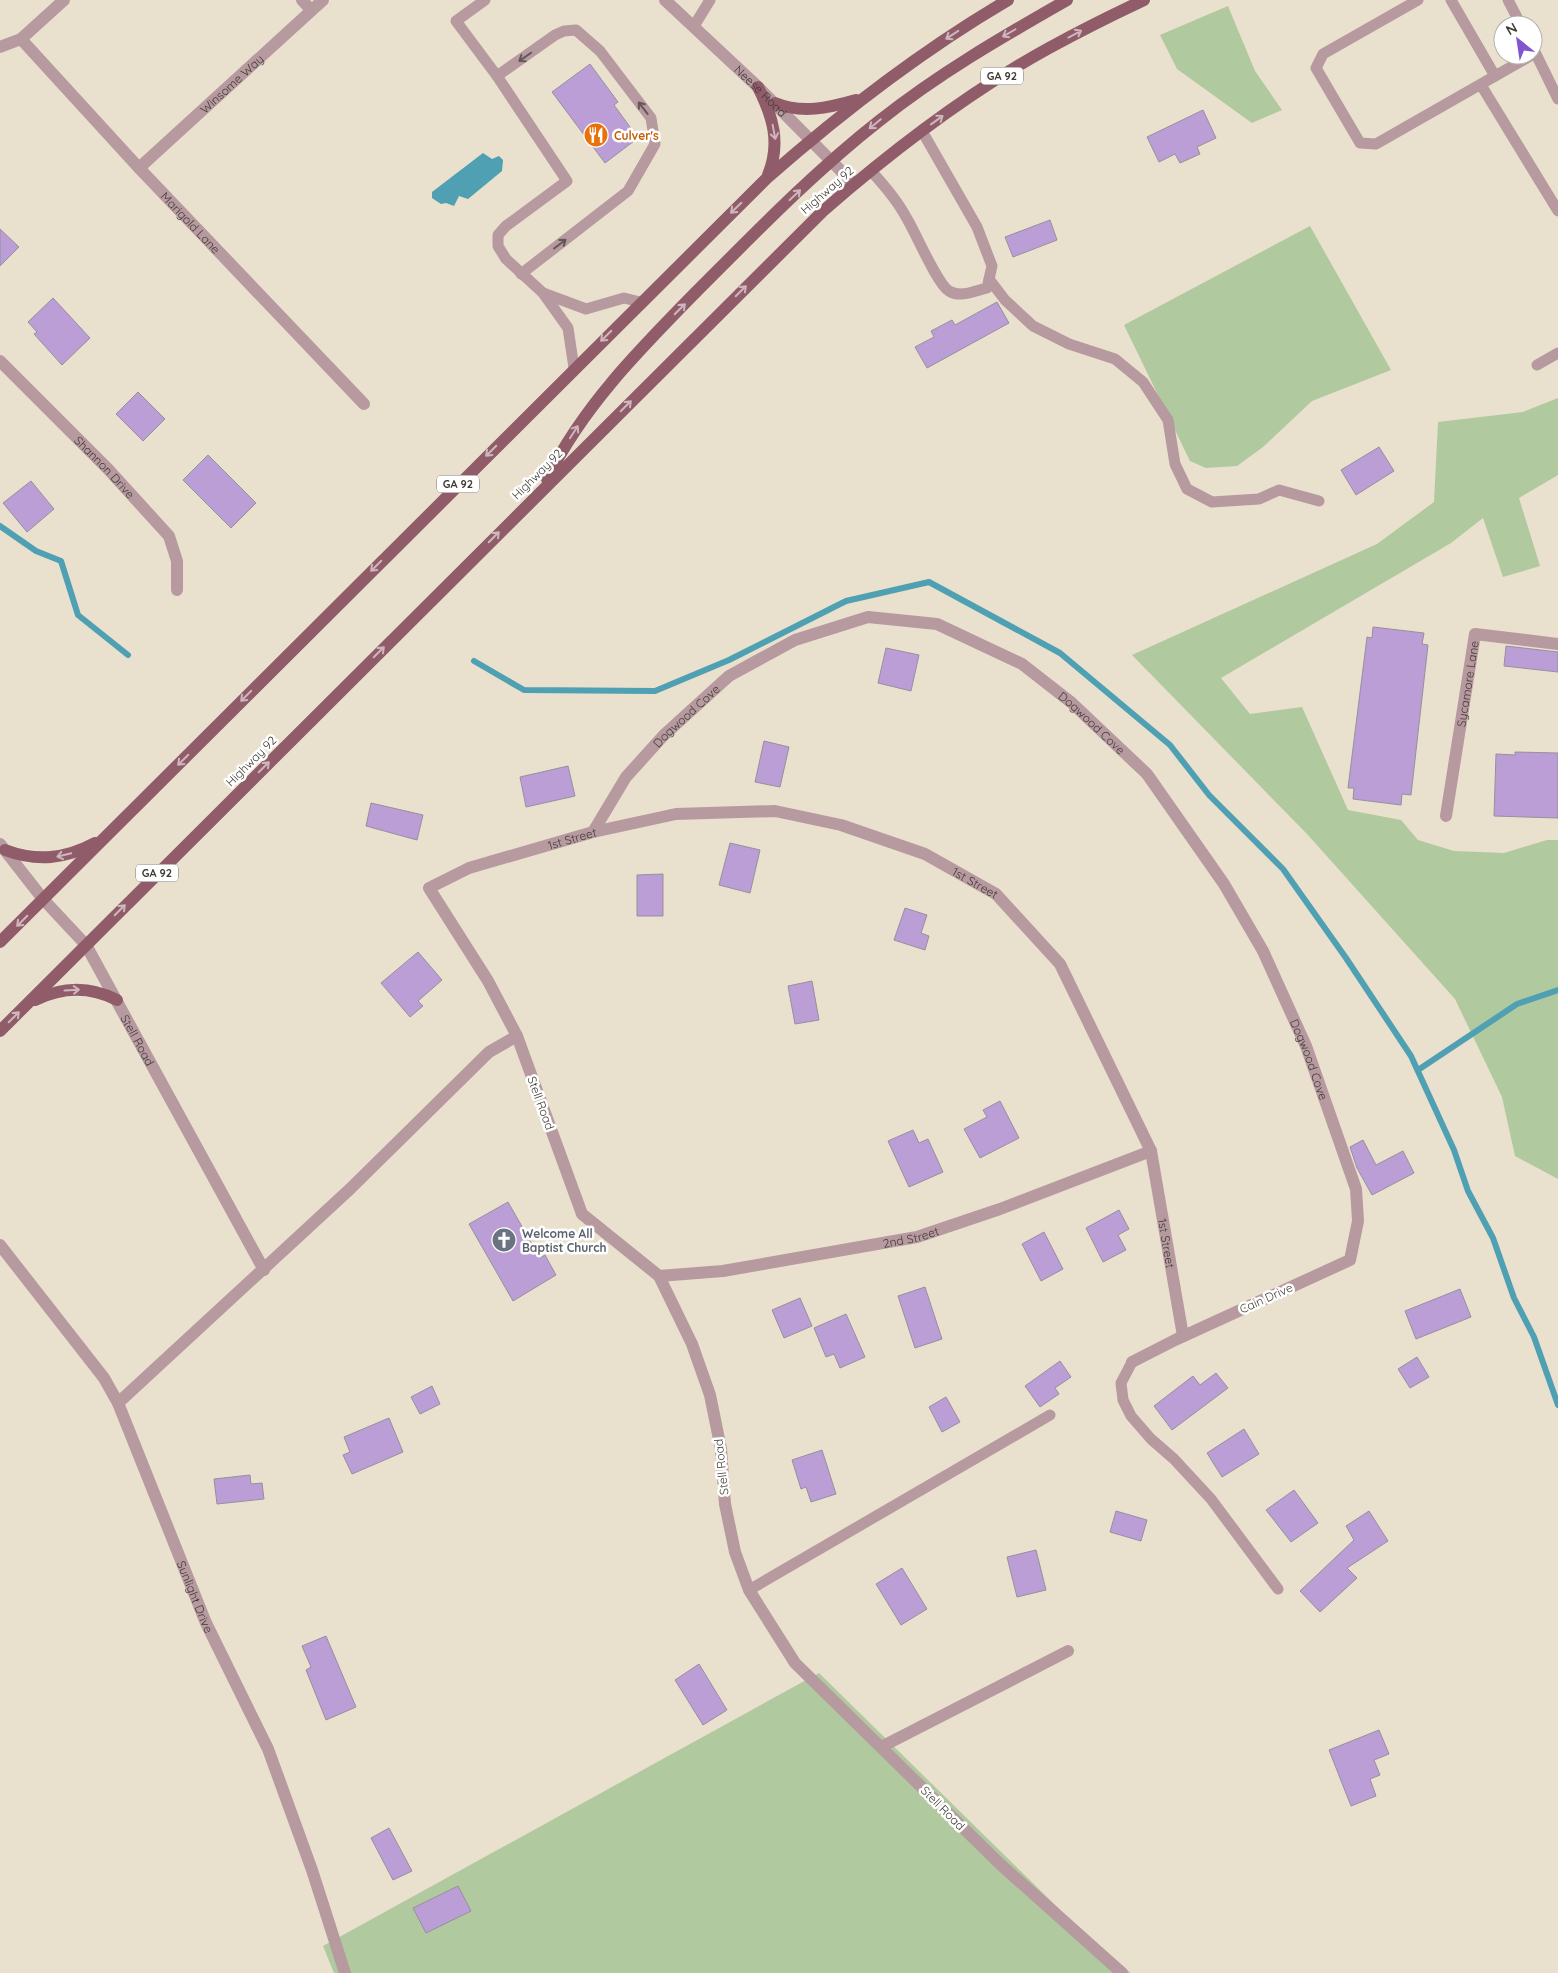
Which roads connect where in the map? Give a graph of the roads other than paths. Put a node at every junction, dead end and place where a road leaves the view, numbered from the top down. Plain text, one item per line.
1 (64, 0) edge
2 (302, 0) edge
3 (323, 0) edge
4 (485, 0) edge
5 (665, 0) edge
6 (710, 0) edge
7 (1008, 0) edge
8 (1067, 0) edge
9 (1144, 0) edge
10 (1418, 0) edge
11 (1451, 0) edge
12 (1508, 0) edge
13 (311, 10) junction
14 (1516, 15) edge
15 (694, 26) junction
16 (21, 39) junction
17 (0, 47) edge
18 (1514, 65) edge
19 (1540, 65) edge
20 (497, 76) junction
21 (1495, 76) junction
22 (1482, 85) junction
23 (758, 87) junction
24 (863, 98) junction
25 (1558, 99) edge
26 (775, 104) junction
27 (922, 131) junction
28 (811, 140) junction
29 (832, 161) junction
30 (139, 168) junction
31 (871, 170) junction
32 (767, 178) junction
33 (854, 184) junction
34 (1558, 211) edge
35 (521, 274) junction
36 (989, 279) junction
37 (543, 293) junction
38 (640, 302) junction
39 (1558, 353) edge
40 (0, 361) edge
41 (1537, 365) dead end
42 (574, 368) junction
43 (364, 404) dead end
44 (541, 490) junction
45 (1319, 501) dead end
46 (177, 590) dead end
47 (1558, 644) edge
48 (1446, 816) dead end
49 (593, 832) junction
50 (108, 835) junction
51 (3, 847) edge
52 (429, 888) joint
53 (43, 899) junction
54 (0, 942) edge
55 (86, 945) junction
56 (117, 1000) junction
57 (28, 1003) junction
58 (0, 1031) edge
59 (517, 1036) junction
60 (1151, 1151) junction
61 (0, 1245) edge
62 (1350, 1260) joint
63 (264, 1270) junction
64 (659, 1276) junction
65 (1183, 1336) junction
66 (1132, 1362) joint
67 (118, 1403) junction
68 (1050, 1415) dead end
69 (1278, 1589) dead end
70 (749, 1590) junction
71 (1068, 1651) dead end
72 (881, 1747) junction
73 (346, 1973) edge
74 (1122, 1973) edge

1 - 16 street
2 - 13 street
3 - 13 street, Winsome Way
4 - 20 lane
5 - 15 street, Neese Road
6 - 15 lane
7 -> 24 main road, GA 92
8 -> 29 main road
27 -> 9 main road, Highway 92 / GA 92
10 - 22 lane
11 - 21 lane
12 - 14 lane
13 - 30 street, Winsome Way
15 - 23 street, Neese Road
16 - 17 street
16 - 30 street, Marigold Lane
18 - 21 lane
19 - 25 lane
20 - 35 lane
35 -> 20 lane
21 - 22 lane
22 - 34 lane
23 - 26 street, Neese Road
23 -> 32 main road
24 - 26 main road
24 - 28 main road, GA 92
26 - 28 street, Neese Road
27 - 31 main road, Highway 92 / GA 92
27 - 36 lane
28 - 29 street, Neese Road
28 - 32 main road, GA 92
29 - 33 street, Neese Road
44 -> 29 main road
30 - 43 street, Marigold Lane
31 - 33 main road, Highway 92 / GA 92
31 - 36 lane
32 -> 38 main road, GA 92
44 -> 33 main road, Highway 92 / GA 92
35 - 37 lane
36 - 45 lane
37 - 38 lane
37 - 42 lane
38 -> 42 main road, GA 92
39 - 41 lane
40 - 46 street, Shannon Drive
42 -> 50 main road, GA 92
55 -> 44 main road, Highway 92 / GA 92
47 - 48 street, Sycamore Lane
49 - 52 street, 1st Street
49 - 60 street, 1st Street
49 - 62 street, Dogwood Cove
50 -> 51 main road
50 - 53 main road, GA 92
51 - 53 street, Stell Road
52 - 59 street, Stell Road
53 -> 54 main road, GA 92
53 - 55 street, Stell Road
55 - 56 street, Stell Road
55 - 57 main road, Highway 92 / GA 92
57 -> 56 main road
56 - 63 street, Stell Road
58 -> 57 main road, Highway 92 / GA 92
59 - 63 street
59 - 64 street, Stell Road
60 - 64 street, 2nd Street
60 - 65 street, 1st Street
61 - 67 street, Sunlight Drive
62 - 65 street, Cain Drive
63 - 67 street
64 - 70 street, Stell Road
65 - 66 street
66 - 69 lane
67 - 73 street, Sunlight Drive
68 - 70 lane
70 - 72 street, Stell Road
71 - 72 street
72 - 74 street, Stell Road

